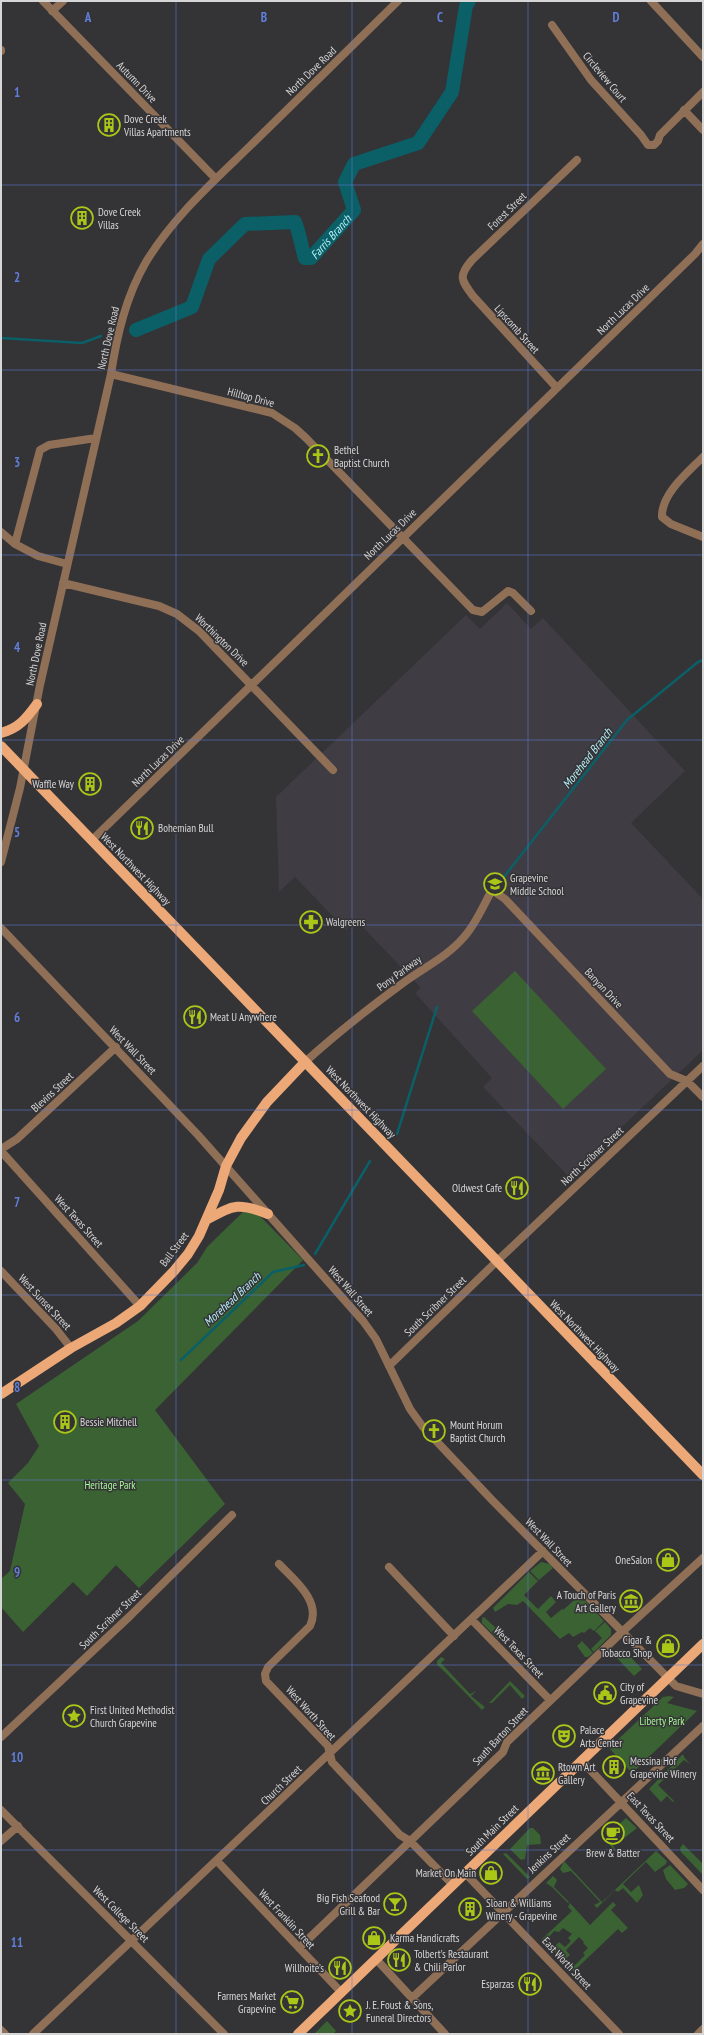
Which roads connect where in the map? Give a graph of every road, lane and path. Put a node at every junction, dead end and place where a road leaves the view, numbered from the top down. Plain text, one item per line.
1 (43, 1) edge
2 (63, 1) edge
3 (398, 1) edge
4 (651, 1) edge
5 (52, 11) junction
6 (552, 25) dead end
7 (703, 57) edge
8 (703, 92) edge
9 (684, 110) junction
10 (703, 130) edge
11 (576, 160) dead end
12 (216, 179) junction
13 (703, 244) edge
14 (464, 282) joint
15 (111, 374) junction
16 (557, 388) junction
17 (96, 438) junction
18 (703, 457) edge
19 (1, 532) edge
20 (703, 537) edge
21 (402, 538) junction
22 (15, 544) junction
23 (67, 564) junction
24 (63, 583) junction
25 (531, 611) dead end
26 (253, 685) junction
27 (37, 704) junction
28 (1, 733) edge
29 (1, 746) edge
30 (333, 770) dead end
31 (23, 774) junction
32 (92, 840) junction
33 (2, 852) edge
34 (1, 862) edge
35 (492, 890) joint
36 (1, 919) edge
37 (1, 928) edge
38 (10, 937) junction
39 (116, 1047) junction
40 (305, 1062) junction
41 (703, 1066) edge
42 (688, 1081) junction
43 (703, 1097) edge
44 (1, 1150) edge
45 (226, 1166) junction
46 (268, 1214) junction
47 (206, 1220) junction
48 (496, 1262) junction
49 (1, 1271) edge
50 (140, 1306) junction
51 (71, 1348) junction
52 (389, 1366) junction
53 (1, 1394) edge
54 (703, 1475) edge
55 (232, 1515) dead end
56 (543, 1551) junction
57 (703, 1558) edge
58 (279, 1564) dead end
59 (389, 1567) dead end
60 (472, 1620) junction
61 (622, 1632) junction
62 (454, 1636) junction
63 (703, 1644) edge
64 (668, 1677) junction
65 (703, 1694) edge
66 (550, 1700) junction
67 (703, 1726) edge
68 (1, 1737) edge
69 (330, 1754) junction
70 (581, 1760) junction
71 (621, 1801) junction
72 (1, 1810) edge
73 (18, 1826) junction
74 (1, 1841) edge
75 (410, 1841) junction
76 (217, 1861) junction
77 (465, 1873) junction
78 (453, 1885) junction
79 (703, 1890) edge
80 (503, 1912) junction
81 (132, 1941) junction
82 (299, 1948) junction
83 (376, 1959) junction
84 (341, 1992) junction
85 (412, 1998) junction
86 (703, 2029) edge
87 (1, 2030) edge
88 (5, 2034) edge
89 (33, 2034) edge
90 (224, 2034) edge
91 (298, 2034) edge
92 (445, 2034) edge
93 (619, 2034) edge
94 (698, 2034) edge

1 - 5 street, Autumn Drive
2 - 5 street
3 - 12 street, North Dove Road
4 - 7 street
5 - 12 street, Autumn Drive
6 - 9 street, Circleview Court
8 - 9 street
9 - 10 street
11 - 14 street, Forest Street
12 - 15 street, North Dove Road
13 - 16 street, North Lucas Drive
14 - 16 street, Lipscomb Street
15 - 17 street, North Dove Road
15 - 21 street, Hilltop Drive
16 - 21 street, North Lucas Drive
17 - 22 street
17 - 23 street, North Dove Road
18 - 20 street
19 - 22 street
21 - 25 street, Hilltop Drive
21 - 26 street, North Lucas Drive
22 - 23 street
23 - 24 street, North Dove Road
24 - 26 street, Worthington Drive
24 - 27 street, North Dove Road
26 - 30 street, Worthington Drive
26 - 32 street, North Lucas Drive
27 - 28 main road
27 - 31 street, North Dove Road
29 - 31 main road, West Northwest Highway
31 - 32 main road, West Northwest Highway
31 - 33 street, North Dove Road
32 - 40 main road, West Northwest Highway
33 - 34 street, North Dove Road
35 - 40 street, Pony Parkway
35 - 42 street, Banyan Drive
36 - 38 street
37 - 38 street, West Wall Street
38 - 39 street, West Wall Street
39 - 44 street, Blevins Street
39 - 45 street, West Wall Street
40 - 45 main road, Ball Street
40 - 48 main road, West Northwest Highway
41 - 42 street, North Scribner Street
42 - 43 street, Banyan Drive
42 - 48 street, North Scribner Street
44 - 50 street, West Texas Street
45 - 46 street, West Wall Street
45 - 47 main road, Ball Street
46 - 47 main road
46 - 52 street, West Wall Street
47 - 50 main road, Ball Street
48 - 52 street, South Scribner Street
48 - 54 main road, West Northwest Highway
49 - 51 street, West Sunset Street
50 - 51 main road, Ball Street
51 - 53 main road, Ball Street
52 - 56 street, West Wall Street
55 - 68 street, South Scribner Street
56 - 60 street, Church Street
56 - 61 street, West Wall Street
57 - 61 street, South Barton Street
58 - 69 street, West Worth Street
59 - 62 street
60 - 62 street, Church Street
60 - 66 street, West Texas Street
61 - 64 street, West Wall Street
61 - 66 street, South Barton Street
62 - 69 street, Church Street
63 - 64 main road, South Main Street
64 - 65 street, West Wall Street
64 - 70 main road, South Main Street
66 - 75 street, South Barton Street
67 - 71 street, Jenkins Street
69 - 75 street, West Worth Street
69 - 76 street, Church Street
70 - 71 street, East Texas Street
70 - 77 main road, South Main Street
71 - 79 street, East Texas Street
71 - 80 street, Jenkins Street
72 - 73 street, West College Street
73 - 74 street
73 - 81 street, West College Street
75 - 78 street, West Worth Street
75 - 82 street, South Barton Street
76 - 81 street, Church Street
76 - 82 street, West Franklin Street
77 - 78 main road, South Main Street
77 - 80 street, East Worth Street
78 - 83 main road, South Main Street
80 - 85 street, Jenkins Street
80 - 93 street, East Worth Street
81 - 89 street, Church Street
81 - 90 street, West College Street
82 - 84 street, West Franklin Street
83 - 84 main road, South Main Street
83 - 85 street
84 - 91 main road, South Main Street
85 - 92 street
86 - 94 street
87 - 88 street

